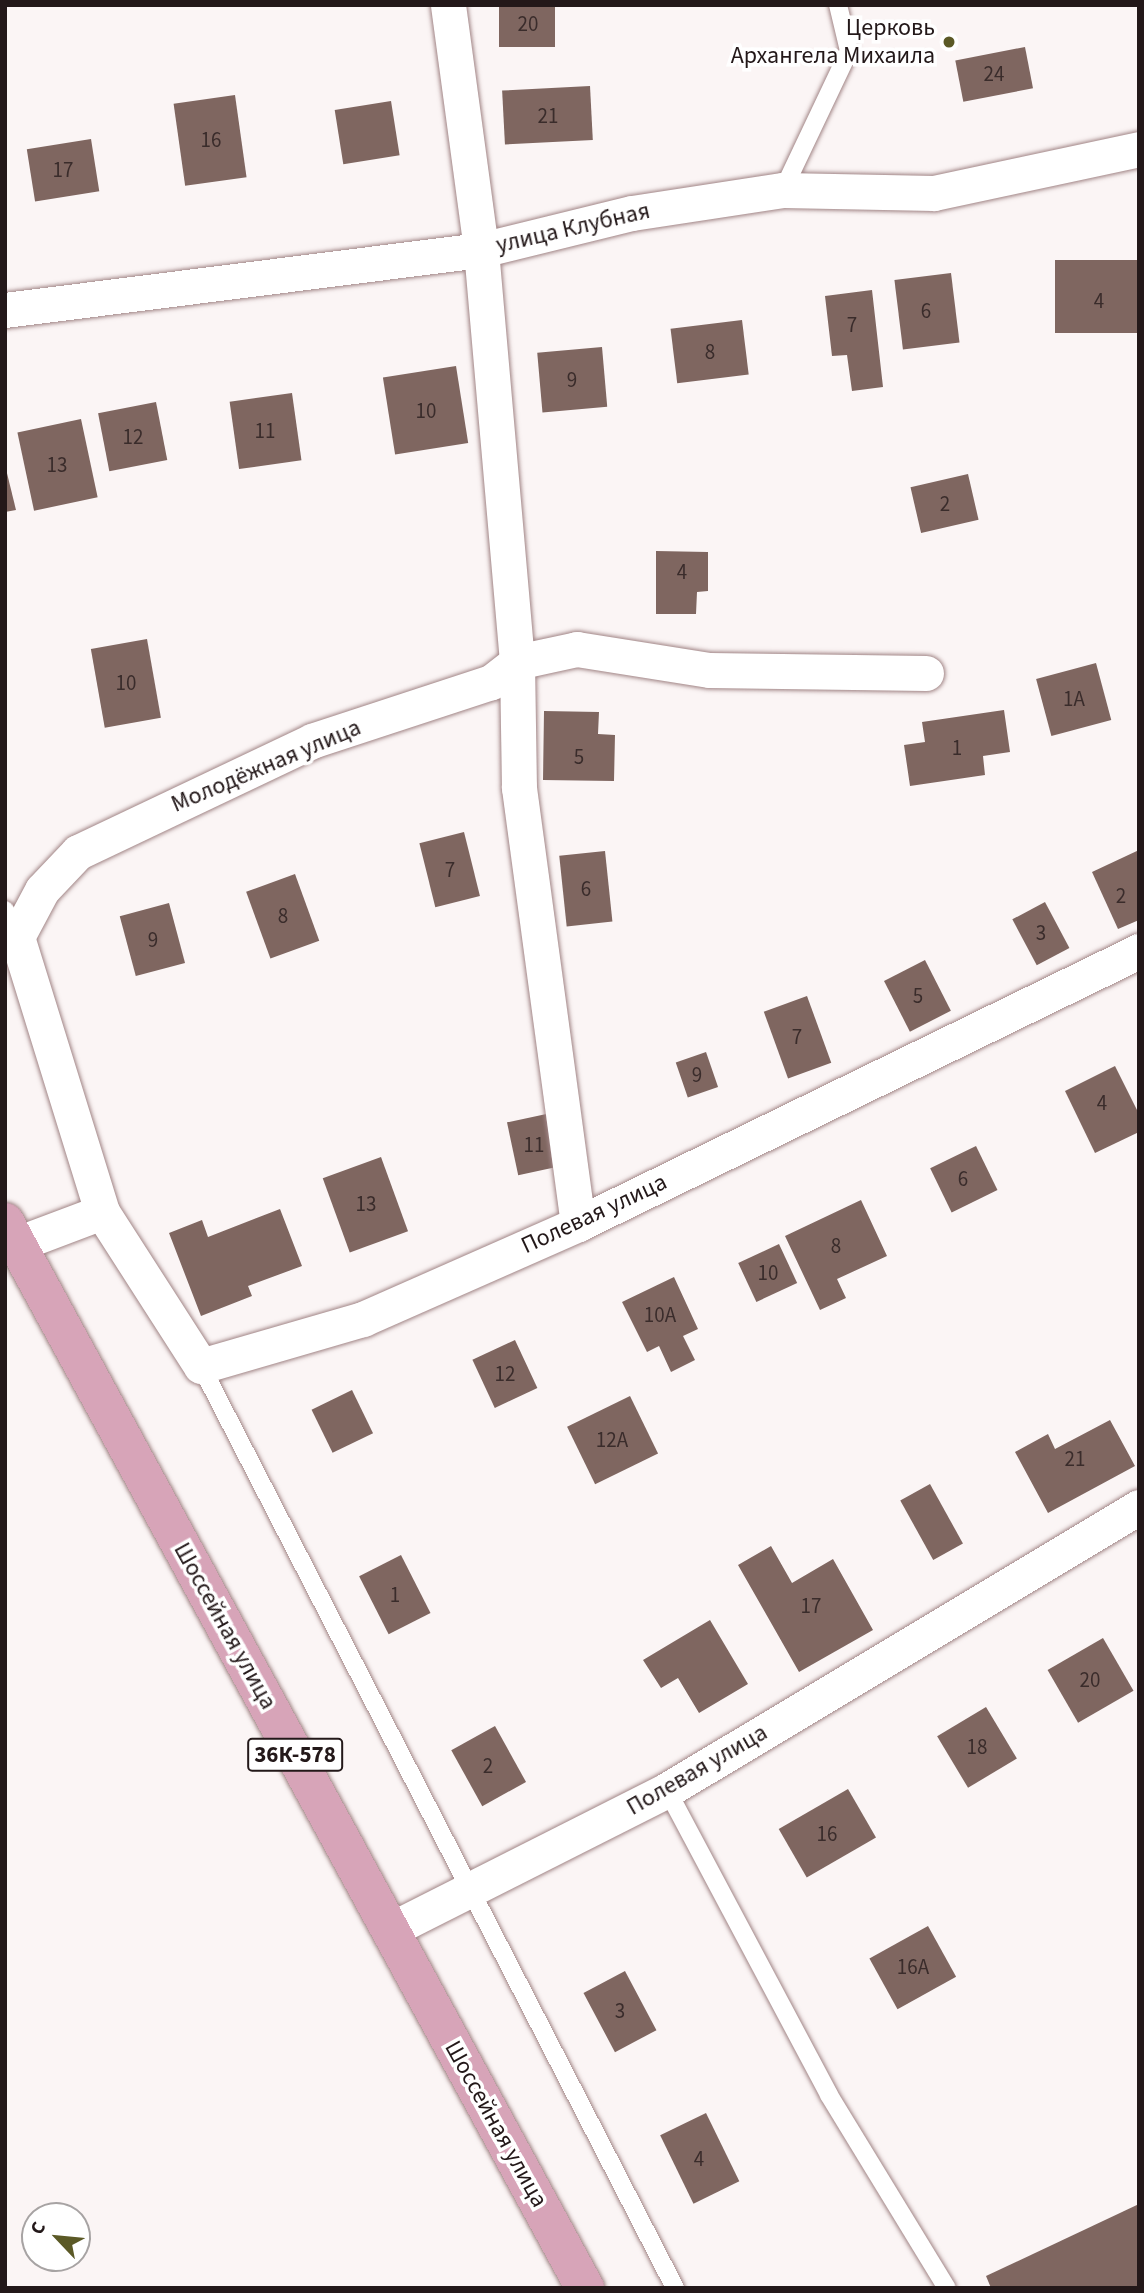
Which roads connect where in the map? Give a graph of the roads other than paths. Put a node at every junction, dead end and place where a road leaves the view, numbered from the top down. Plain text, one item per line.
1 (449, 5) edge
2 (838, 5) edge
3 (1139, 149) edge
4 (783, 190) junction
5 (481, 250) junction
6 (5, 310) edge
7 (517, 662) junction
8 (926, 673) dead end
9 (11, 924) edge
10 (1139, 951) edge
11 (102, 1212) junction
12 (578, 1223) junction
13 (11, 1233) edge
14 (201, 1366) junction
15 (1139, 1507) edge
16 (667, 1790) junction
17 (469, 1895) junction
18 (390, 1930) junction
19 (585, 2288) edge
20 (675, 2288) edge
21 (947, 2288) edge

1 - 5 street
2 - 4 lane
3 - 4 street, улица Клубная
4 - 5 street, улица Клубная
5 - 6 street, улица Клубная
5 - 7 street
7 - 8 street, Молодёжная улица
7 - 9 street, Молодёжная улица
7 - 12 street
9 - 11 street, Молодёжная улица
10 - 12 street, Полевая улица
11 - 13 street
11 - 14 street
12 - 14 street, Полевая улица
13 - 18 main road, Шоссейная улица / 36К-578
14 - 17 lane
15 - 16 street, Полевая улица
16 - 17 street, Полевая улица
16 - 21 lane
17 - 18 street, Полевая улица
17 - 20 lane
18 - 19 main road, Шоссейная улица / 36К-578

